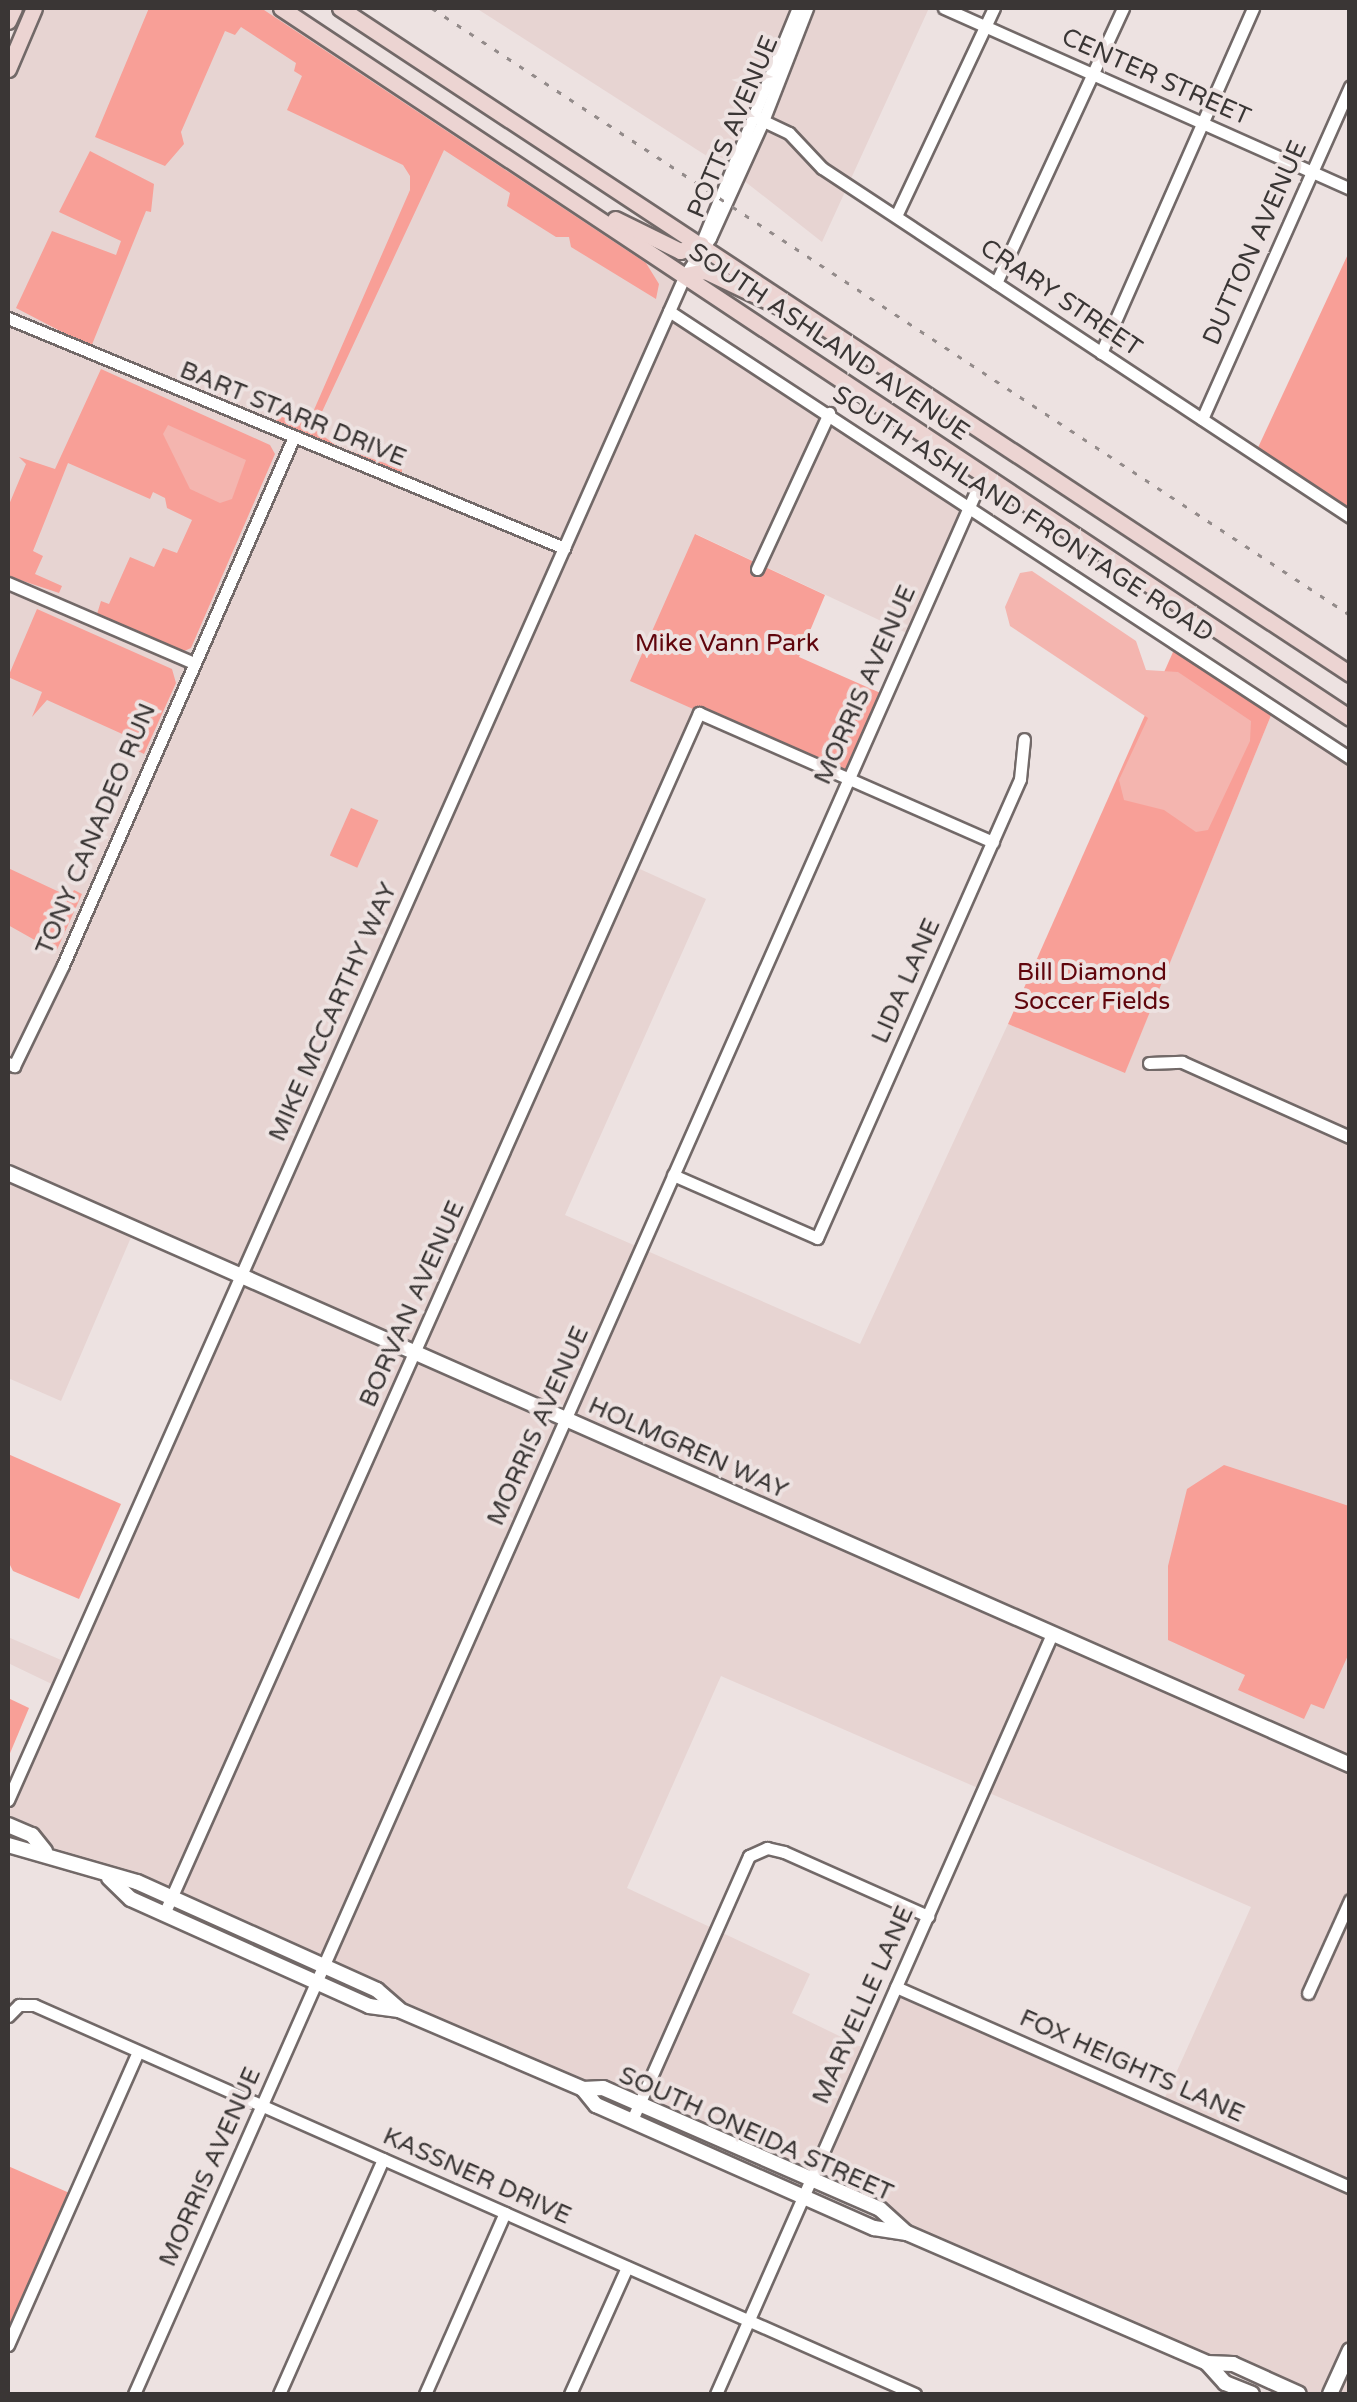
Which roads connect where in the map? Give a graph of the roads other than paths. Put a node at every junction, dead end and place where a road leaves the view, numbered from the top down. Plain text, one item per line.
1 (14, 8) edge
2 (34, 8) edge
3 (281, 8) edge
4 (340, 8) edge
5 (798, 8) edge
6 (807, 8) edge
7 (944, 8) edge
8 (994, 8) edge
9 (1124, 8) edge
10 (1252, 8) edge
11 (8, 22) edge
12 (985, 26) junction
13 (8, 68) edge
14 (1094, 74) junction
15 (1350, 86) edge
16 (757, 118) junction
17 (1202, 123) junction
18 (1312, 171) junction
19 (1350, 189) edge
20 (558, 190) junction
21 (896, 216) junction
22 (701, 244) junction
23 (685, 275) junction
24 (996, 282) junction
25 (670, 310) junction
26 (8, 318) edge
27 (844, 337) junction
28 (1101, 352) junction
29 (830, 414) junction
30 (1202, 419) junction
31 (292, 440) junction
32 (983, 475) junction
33 (968, 504) junction
34 (1350, 517) edge
35 (564, 548) junction
36 (757, 569) dead end
37 (8, 583) edge
38 (191, 662) junction
39 (1350, 674) edge
40 (1350, 718) edge
41 (1024, 739) dead end
42 (1350, 758) edge
43 (848, 778) junction
44 (992, 842) junction
45 (1149, 1063) dead end
46 (11, 1064) edge
47 (1350, 1137) edge
48 (8, 1173) edge
49 (673, 1175) junction
50 (241, 1275) junction
51 (415, 1352) junction
52 (566, 1418) junction
53 (1052, 1634) junction
54 (1350, 1765) edge
55 (8, 1800) edge
56 (8, 1824) edge
57 (8, 1845) edge
58 (45, 1851) junction
59 (108, 1878) junction
60 (172, 1897) junction
61 (1350, 1900) edge
62 (164, 1914) junction
63 (928, 1916) junction
64 (324, 1966) junction
65 (316, 1982) junction
66 (896, 1986) junction
67 (1308, 1993) dead end
68 (399, 2010) junction
69 (8, 2016) edge
70 (138, 2051) junction
71 (583, 2089) junction
72 (639, 2104) junction
73 (262, 2106) junction
74 (632, 2120) junction
75 (384, 2159) junction
76 (811, 2180) junction
77 (1350, 2187) edge
78 (804, 2196) junction
79 (505, 2213) junction
80 (906, 2233) junction
81 (627, 2267) junction
82 (748, 2321) junction
83 (8, 2345) edge
84 (1350, 2350) edge
85 (1207, 2363) junction
86 (882, 2380) junction
87 (134, 2394) edge
88 (280, 2394) edge
89 (425, 2394) edge
90 (570, 2394) edge
91 (716, 2394) edge
92 (875, 2394) edge
93 (915, 2394) edge
94 (1252, 2394) edge
95 (1299, 2394) edge
96 (1330, 2394) edge

1 - 11 main road
2 - 13 main road
3 - 20 main road, SOUTH ASHLAND AVENUE
4 - 22 main road, SOUTH ASHLAND AVENUE
5 - 16 street, POTTS AVENUE
6 - 16 street, POTTS AVENUE
7 - 12 street, CENTER STREET
8 - 12 street
9 - 14 street
10 - 17 street
12 - 14 street, CENTER STREET
12 - 21 street
14 - 17 street, CENTER STREET
14 - 24 street
15 - 18 street, DUTTON AVENUE
16 - 21 street, CRARY STREET
16 - 22 street, POTTS AVENUE
17 - 18 street, CENTER STREET
17 - 28 street
18 - 19 street, CENTER STREET
18 - 30 street, DUTTON AVENUE
20 - 22 main road
20 - 23 main road, SOUTH ASHLAND AVENUE
21 - 24 street, CRARY STREET
22 - 23 street, MIKE MCCARTHY WAY
22 - 27 main road, SOUTH ASHLAND AVENUE
23 - 25 street, MIKE MCCARTHY WAY
23 - 27 main road
23 - 32 main road, SOUTH ASHLAND AVENUE
24 - 28 street, CRARY STREET
25 - 29 street, SOUTH ASHLAND FRONTAGE ROAD
25 - 35 street, MIKE MCCARTHY WAY
26 - 31 street, BART STARR DRIVE
27 - 39 main road, SOUTH ASHLAND AVENUE
28 - 30 street, CRARY STREET
29 - 33 street, SOUTH ASHLAND FRONTAGE ROAD
29 - 36 street
30 - 34 street, CRARY STREET
31 - 35 street, BART STARR DRIVE
31 - 38 street, TONY CANADEO RUN
32 - 33 street, MORRIS AVENUE
32 - 40 main road, SOUTH ASHLAND AVENUE
33 - 42 street, SOUTH ASHLAND FRONTAGE ROAD
33 - 43 street, MORRIS AVENUE
35 - 50 street, MIKE MCCARTHY WAY
37 - 38 street
38 - 46 street, TONY CANADEO RUN
41 - 44 street, LIDA LANE
43 - 44 street
43 - 49 street, MORRIS AVENUE
43 - 51 street, BORVAN AVENUE
44 - 49 street, LIDA LANE
45 - 47 street
48 - 50 street, HOLMGREN WAY
49 - 52 street, MORRIS AVENUE
50 - 51 street, HOLMGREN WAY
50 - 55 street, MIKE MCCARTHY WAY
51 - 52 street, HOLMGREN WAY
51 - 60 street, BORVAN AVENUE
52 - 53 street, HOLMGREN WAY
52 - 64 street, MORRIS AVENUE
53 - 54 street, HOLMGREN WAY
53 - 63 street, MARVELLE LANE
56 - 58 street, SOUTH ONEIDA STREET
57 - 58 street, SOUTH ONEIDA STREET
58 - 59 street, SOUTH ONEIDA STREET
59 - 60 street, SOUTH ONEIDA STREET
59 - 62 street, SOUTH ONEIDA STREET
60 - 62 street, BORVAN AVENUE
60 - 64 street, SOUTH ONEIDA STREET
61 - 67 street
62 - 65 street, SOUTH ONEIDA STREET
63 - 66 street, MARVELLE LANE
63 - 72 street
64 - 65 street, MORRIS AVENUE
64 - 68 street, SOUTH ONEIDA STREET
65 - 68 street, SOUTH ONEIDA STREET
65 - 73 street, MORRIS AVENUE
66 - 76 street, MARVELLE LANE
66 - 77 street, FOX HEIGHTS LANE
68 - 71 street, SOUTH ONEIDA STREET
69 - 70 street, KASSNER DRIVE
70 - 73 street, KASSNER DRIVE
70 - 83 street
71 - 72 street, SOUTH ONEIDA STREET
71 - 74 street, SOUTH ONEIDA STREET
72 - 74 street
72 - 76 street, SOUTH ONEIDA STREET
73 - 75 street, KASSNER DRIVE
73 - 87 street, MORRIS AVENUE
74 - 78 street, SOUTH ONEIDA STREET
75 - 79 street, KASSNER DRIVE
75 - 88 street
76 - 78 street, MARVELLE LANE
76 - 80 street, SOUTH ONEIDA STREET
78 - 80 street, SOUTH ONEIDA STREET
78 - 82 street, MARVELLE LANE
79 - 81 street, KASSNER DRIVE
79 - 89 street
80 - 85 street, SOUTH ONEIDA STREET
81 - 82 street, KASSNER DRIVE
81 - 90 street
82 - 86 street, KASSNER DRIVE
82 - 91 street, MARVELLE LANE
84 - 96 street
85 - 94 street, SOUTH ONEIDA STREET
85 - 95 street, SOUTH ONEIDA STREET
86 - 92 street
86 - 93 street, KASSNER DRIVE

